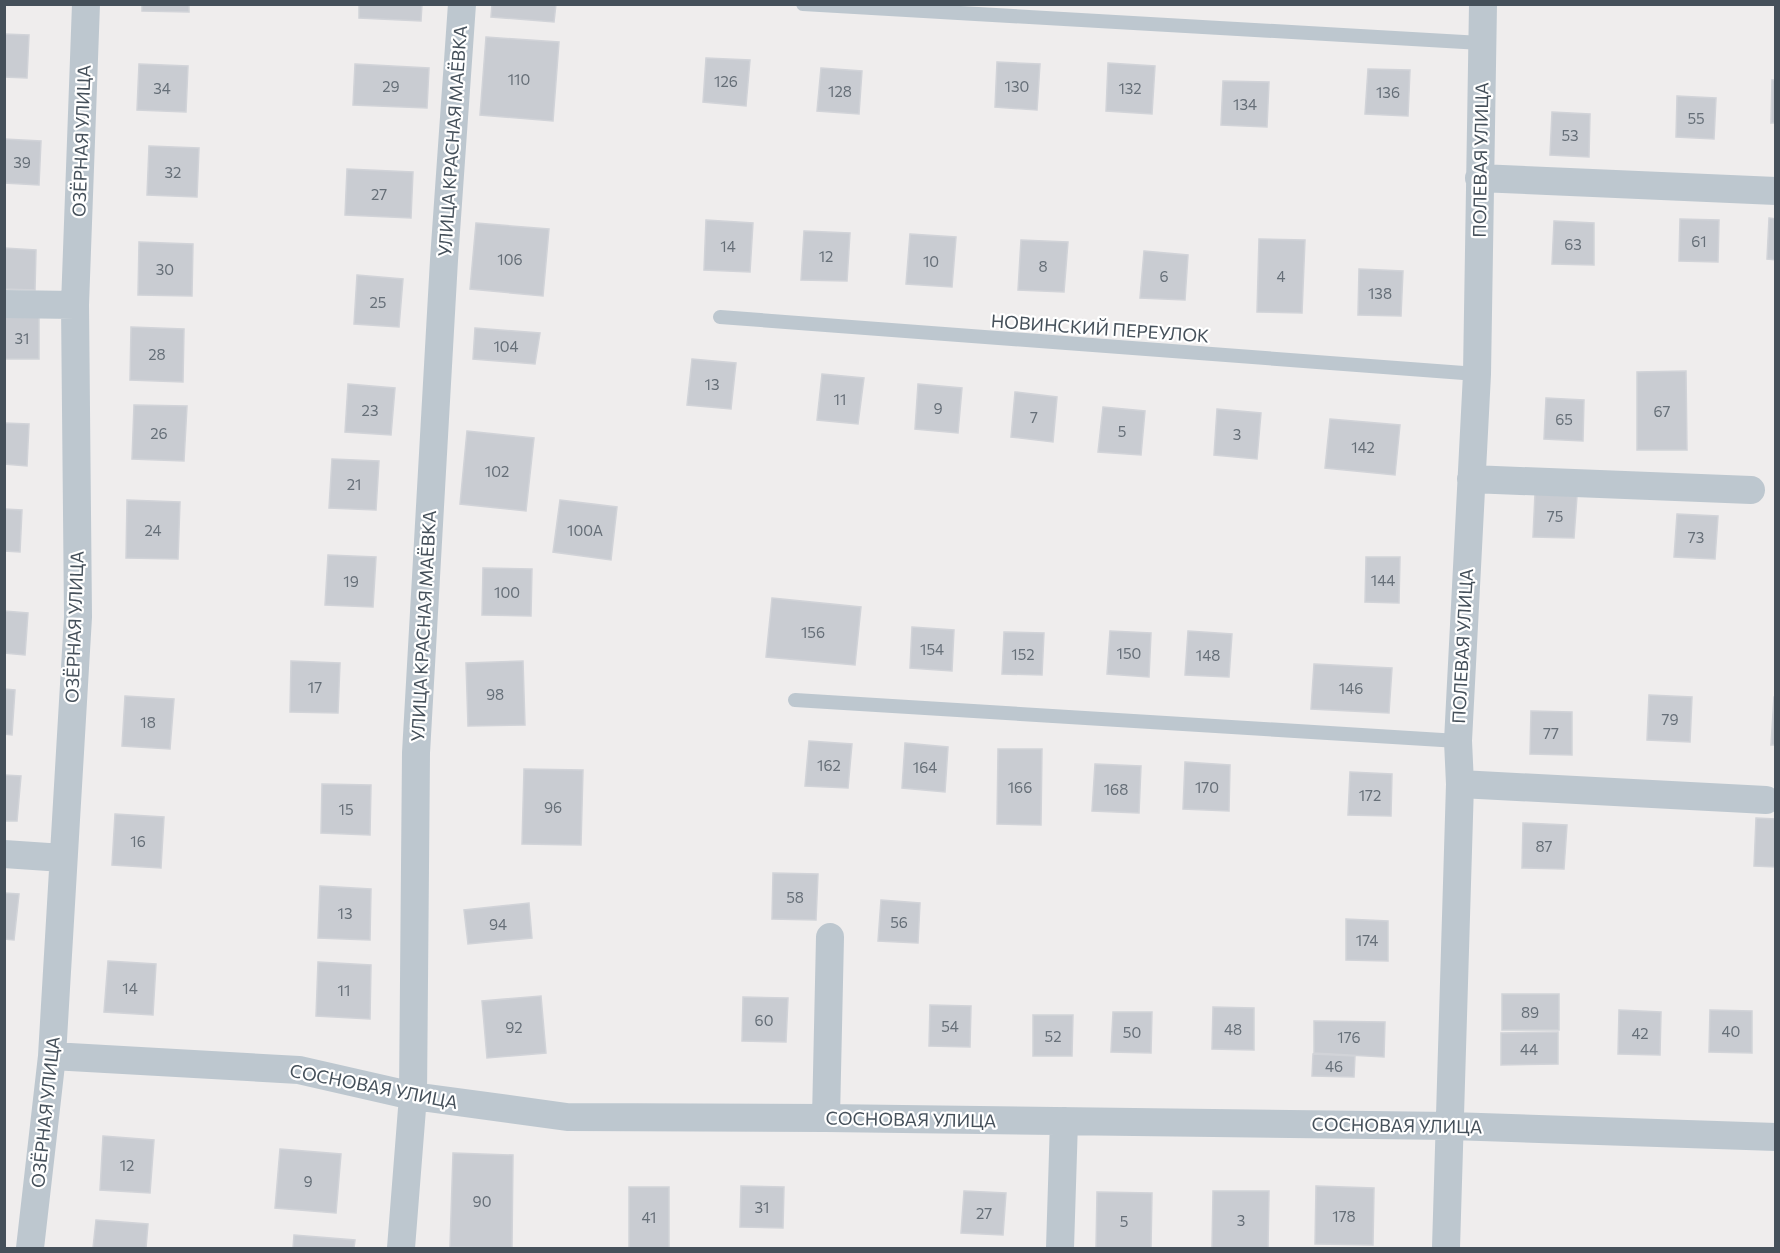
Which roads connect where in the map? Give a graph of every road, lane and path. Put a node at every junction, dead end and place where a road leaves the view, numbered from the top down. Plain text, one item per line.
1 (86, 4) edge
2 (462, 4) edge
3 (802, 4) edge
4 (1483, 4) edge
5 (1481, 43) junction
6 (1479, 178) junction
7 (1776, 191) edge
8 (4, 304) edge
9 (75, 305) junction
10 (720, 317) dead end
11 (1477, 375) junction
12 (1471, 479) junction
13 (1751, 490) dead end
14 (795, 699) dead end
15 (1458, 741) junction
16 (1460, 784) junction
17 (1766, 800) dead end
18 (4, 854) edge
19 (63, 858) junction
20 (830, 937) dead end
21 (52, 1056) junction
22 (412, 1096) junction
23 (826, 1118) junction
24 (1064, 1121) junction
25 (1451, 1126) junction
26 (1776, 1137) edge
27 (30, 1248) edge
28 (401, 1248) edge
29 (1060, 1248) edge
30 (1446, 1248) edge

1 - 9 street, ОЗЁРНАЯ УЛИЦА
2 - 22 street, УЛИЦА КРАСНАЯ МАЁВКА
3 - 5 lane
4 - 5 street, ПОЛЕВАЯ УЛИЦА
5 - 6 street, ПОЛЕВАЯ УЛИЦА
6 - 7 street
6 - 11 street, ПОЛЕВАЯ УЛИЦА
8 - 9 street
9 - 19 street, ОЗЁРНАЯ УЛИЦА
10 - 11 lane, НОВИНСКИЙ ПЕРЕУЛОК
11 - 12 street, ПОЛЕВАЯ УЛИЦА
12 - 13 street
12 - 15 street, ПОЛЕВАЯ УЛИЦА
14 - 15 lane
15 - 16 street, ПОЛЕВАЯ УЛИЦА
16 - 17 street
16 - 25 street, ПОЛЕВАЯ УЛИЦА
18 - 19 street
19 - 21 street, ОЗЁРНАЯ УЛИЦА
20 - 23 street
21 - 22 street, СОСНОВАЯ УЛИЦА
21 - 27 street, ОЗЁРНАЯ УЛИЦА
22 - 23 street, СОСНОВАЯ УЛИЦА
22 - 28 street, УЛИЦА КРАСНАЯ МАЁВКА
23 - 24 street, СОСНОВАЯ УЛИЦА
24 - 25 street, СОСНОВАЯ УЛИЦА
24 - 29 street
25 - 26 street, СОСНОВАЯ УЛИЦА
25 - 30 street, ПОЛЕВАЯ УЛИЦА

